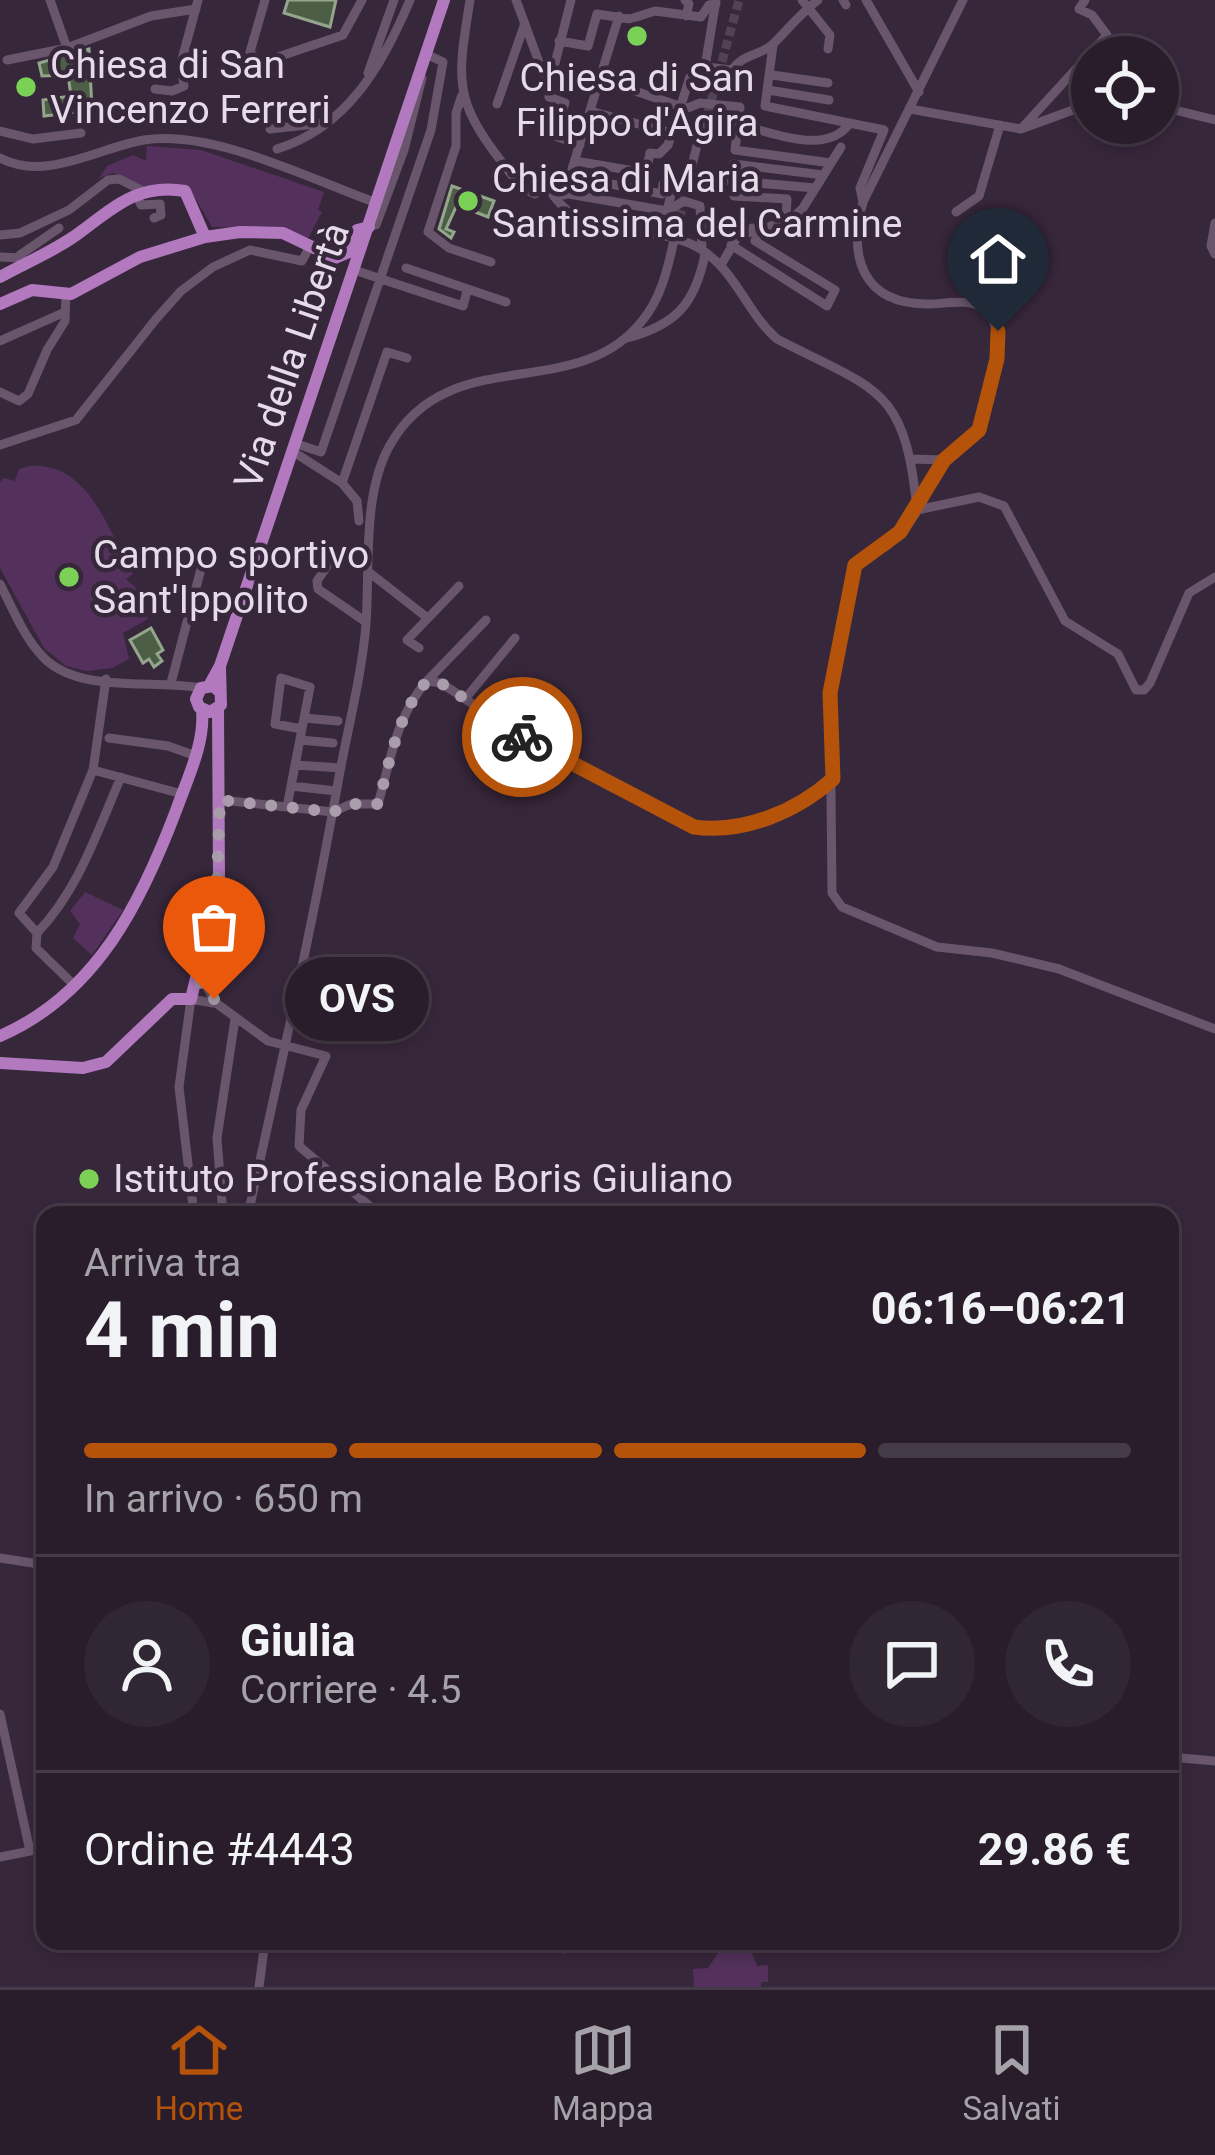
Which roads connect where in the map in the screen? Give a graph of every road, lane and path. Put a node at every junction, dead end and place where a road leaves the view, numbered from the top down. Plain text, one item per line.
1 (50, 0) edge
2 (265, 0) edge
3 (362, 0) edge
4 (394, 0) edge
5 (410, 0) edge
6 (444, 0) edge
7 (470, 0) edge
8 (516, 0) edge
9 (571, 0) edge
10 (685, 0) edge
11 (818, 0) edge
12 (866, 0) edge
13 (963, 0) edge
14 (1085, 0) edge
15 (716, 2) edge
16 (197, 4) edge
17 (805, 4) edge
18 (619, 16) junction
19 (686, 16) junction
20 (524, 26) junction
21 (560, 41) junction
22 (773, 45) junction
23 (67, 48) junction
24 (828, 49) dead end
25 (3, 58) edge
26 (424, 60) junction
27 (707, 61) junction
28 (0, 72) edge
29 (772, 75) junction
30 (551, 79) junction
31 (600, 79) junction
32 (828, 83) dead end
33 (365, 88) junction
34 (155, 89) dead end
35 (769, 90) junction
36 (919, 92) junction
37 (462, 95) junction
38 (830, 100) dead end
39 (497, 104) dead end
40 (681, 109) junction
41 (910, 109) junction
42 (590, 111) junction
43 (1071, 111) edge
44 (1179, 112) edge
45 (704, 118) tunnel mouth
46 (1215, 121) edge
47 (850, 123) junction
48 (325, 124) junction
49 (737, 124) junction
50 (1000, 125) junction
51 (270, 128) dead end
52 (1021, 129) junction
53 (0, 131) edge
54 (81, 133) dead end
55 (672, 133) junction
56 (580, 145) junction
57 (841, 147) dead end
58 (278, 149) dead end
59 (0, 158) edge
60 (575, 161) junction
61 (733, 164) dead end
62 (830, 164) junction
63 (824, 175) junction
64 (570, 176) junction
65 (724, 180) dead end
66 (672, 185) junction
67 (815, 188) junction
68 (551, 192) junction
69 (140, 193) junction
70 (564, 194) junction
71 (734, 196) dead end
72 (862, 202) junction
73 (377, 203) junction
74 (667, 211) junction
75 (956, 212) dead end
76 (154, 218) dead end
77 (786, 221) junction
78 (1215, 223) edge
79 (372, 225) junction
80 (396, 227) junction
81 (59, 228) dead end
82 (752, 228) junction
83 (704, 231) junction
84 (0, 235) edge
85 (205, 237) junction
86 (731, 245) junction
87 (310, 246) junction
88 (704, 252) junction
89 (1215, 254) edge
90 (0, 256) edge
91 (23, 259) junction
92 (491, 262) dead end
93 (721, 265) junction
94 (406, 268) dead end
95 (354, 271) junction
96 (0, 277) edge
97 (380, 279) junction
98 (467, 291) junction
99 (66, 293) junction
100 (506, 302) dead end
101 (0, 304) edge
102 (64, 313) junction
103 (644, 319) junction
104 (660, 327) junction
105 (627, 338) junction
106 (0, 341) edge
107 (328, 347) junction
108 (352, 356) junction
109 (407, 358) dead end
110 (0, 392) edge
111 (310, 396) junction
112 (337, 404) junction
113 (0, 445) edge
114 (293, 447) junction
115 (912, 459) junction
116 (944, 460) junction
117 (342, 482) junction
118 (917, 510) junction
119 (359, 521) dead end
120 (330, 562) dead end
121 (201, 569) dead end
122 (370, 573) junction
123 (1215, 577) edge
124 (0, 584) edge
125 (459, 586) dead end
126 (425, 616) junction
127 (486, 620) dead end
128 (366, 622) junction
129 (515, 638) dead end
130 (419, 648) dead end
131 (106, 679) junction
132 (427, 681) junction
133 (174, 683) junction
134 (206, 695) junction
135 (465, 699) junction
136 (338, 721) dead end
137 (302, 729) junction
138 (109, 738) dead end
139 (334, 742) dead end
140 (196, 756) junction
141 (296, 765) junction
142 (340, 767) junction
143 (93, 770) junction
144 (121, 777) junction
145 (833, 779) junction
146 (291, 786) junction
147 (336, 791) junction
148 (182, 794) junction
149 (220, 800) junction
150 (287, 807) junction
151 (333, 812) junction
152 (37, 933) junction
153 (197, 972) junction
154 (75, 986) junction
155 (172, 999) junction
156 (191, 999) junction
157 (215, 1003) junction
158 (235, 1019) junction
159 (1215, 1029) edge
160 (6, 1034) edge
161 (285, 1044) junction
162 (5, 1062) edge
163 (193, 1206) edge
164 (222, 1206) edge
165 (250, 1206) edge
166 (369, 1206) edge
167 (0, 1558) edge
168 (36, 1564) edge
169 (0, 1714) edge
170 (1179, 1757) edge
171 (1215, 1761) edge
172 (36, 1849) edge
173 (30, 1851) junction
174 (0, 1857) edge
175 (264, 1950) edge
176 (259, 1987) edge

1 - 23 street
2 - 3 street
4 - 33 street
5 - 33 street
6 - 26 main road, Via della Libertà
7 - 37 street
8 - 20 street
9 - 21 street
10 - 19 street
11 - 17 street
12 - 36 street
13 - 36 street
14 - 52 street
15 - 19 street
15 - 27 street
16 - 23 street
16 - 34 street
17 - 22 street
17 - 24 street
18 - 19 street
18 - 21 street
18 - 31 street
20 - 30 street
20 - 39 street
21 - 30 street
22 - 27 street
22 - 29 street
23 - 25 street
25 - 28 street
26 - 73 main road, Via della Libertà
26 - 79 street
26 - 80 street
27 - 40 street
29 - 32 street
29 - 35 street
30 - 56 street
31 - 40 street
31 - 42 street
33 - 48 street
35 - 38 street
35 - 47 street
36 - 41 street
37 - 68 street
37 - 92 street
40 - 49 street
40 - 55 street
41 - 50 street
41 - 72 street
42 - 55 street
42 - 56 street
43 - 52 street
44 - 46 street
45 - 66 street
47 - 49 street
47 - 72 street
48 - 51 street
48 - 58 street
49 - 62 street
50 - 52 street
50 - 75 street
53 - 54 street
55 - 60 street
56 - 60 street
57 - 62 street
59 - 73 street
60 - 64 street
61 - 63 street
62 - 63 street
63 - 67 street
64 - 66 street
64 - 70 street
65 - 67 street
66 - 74 street
67 - 77 street
68 - 70 street
68 - 88 street
69 - 76 street
69 - 84 street
69 - 85 main road
69 - 91 main road
70 - 74 street
71 - 77 street
72 - 116 street
73 - 79 main road, Via della Libertà
74 - 83 street
77 - 82 street
78 - 89 street
79 - 80 street
79 - 87 main road
79 - 95 main road, Via della Libertà
80 - 97 street
81 - 91 street
82 - 86 street
82 - 86 street
83 - 88 street
83 - 103 street
85 - 87 main road
85 - 99 main road
86 - 93 street
87 - 113 street
88 - 93 street
88 - 104 street
90 - 91 street
91 - 96 main road
93 - 115 street
94 - 98 street
95 - 97 street
95 - 107 main road, Via della Libertà
97 - 98 street
97 - 108 street
98 - 100 street
99 - 101 main road
99 - 102 street
102 - 106 street
102 - 110 street
103 - 104 street
103 - 105 street
104 - 105 street
105 - 122 street
107 - 108 street
107 - 111 main road, Via della Libertà
108 - 112 street
109 - 117 street
111 - 112 street
111 - 114 main road, Via della Libertà
112 - 114 street
114 - 117 street
114 - 134 main road, Via della Libertà
115 - 116 street
115 - 118 street
116 - 118 street
117 - 119 street
118 - 123 street
118 - 145 street
120 - 128 street
121 - 133 street
122 - 126 street
122 - 128 street
124 - 131 street
125 - 126 street
126 - 130 street
127 - 132 street
128 - 142 street
129 - 135 street
131 - 133 street
131 - 143 street
132 - 135 street
132 - 151 street
133 - 134 street
134 - 140 main road, Via della Libertà
134 - 149 main road
135 - 145 street
136 - 137 street
137 - 137 street
137 - 139 street
137 - 141 street
138 - 140 street
140 - 148 main road, Via della Libertà
141 - 142 street
141 - 146 street
142 - 147 street
143 - 144 street
143 - 152 street
144 - 148 street
144 - 152 street
145 - 159 street
146 - 147 street
146 - 150 street
147 - 151 street
148 - 154 main road, Via della Libertà
149 - 150 street
149 - 153 main road
150 - 151 street
151 - 161 street
152 - 154 street
153 - 155 main road
153 - 156 main road
153 - 157 street
154 - 160 main road, Via della Libertà
155 - 156 main road
155 - 162 main road
156 - 157 street
156 - 163 street
157 - 158 street
158 - 161 street
158 - 164 street
160 - 162 main road
161 - 165 street
161 - 166 street
167 - 168 street
169 - 173 street
170 - 171 street
172 - 173 street
173 - 174 street
175 - 176 street

